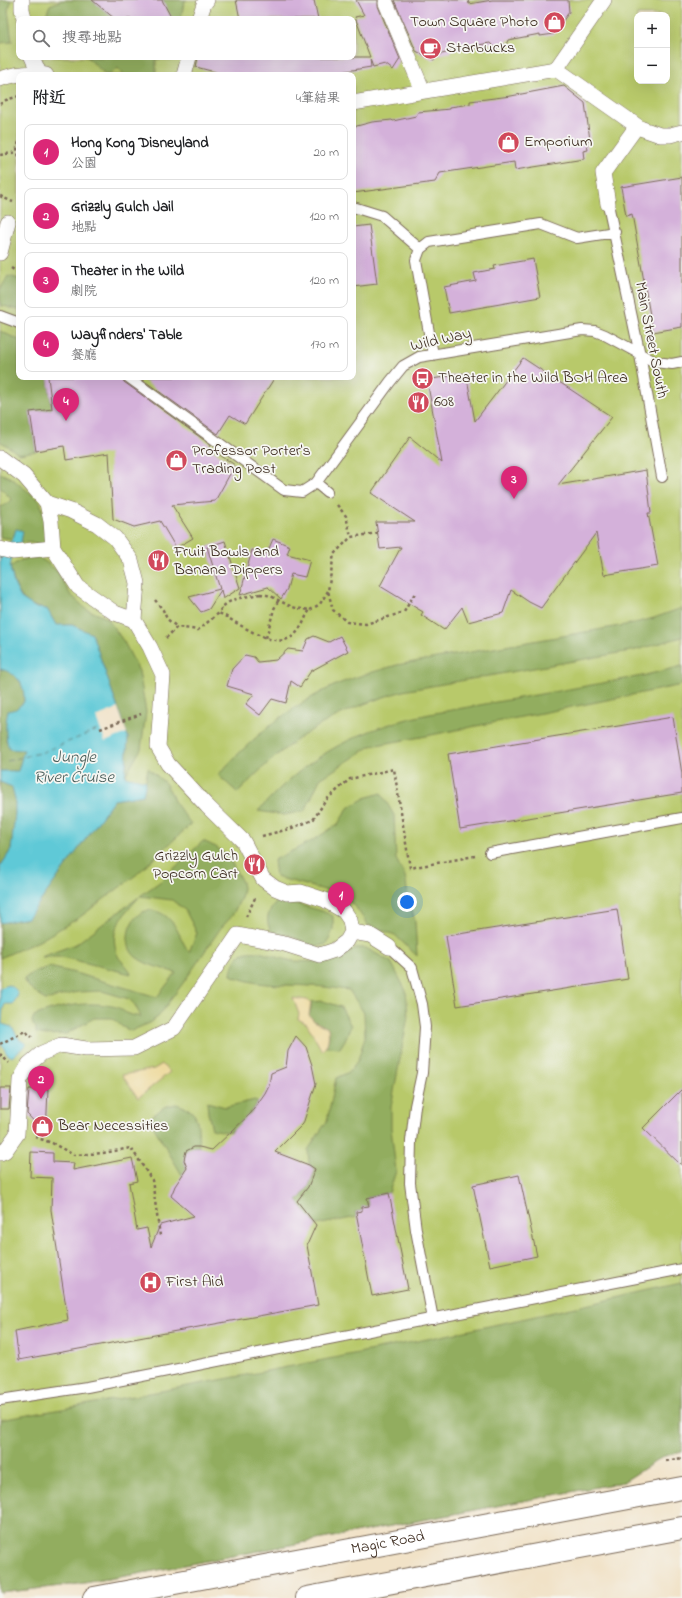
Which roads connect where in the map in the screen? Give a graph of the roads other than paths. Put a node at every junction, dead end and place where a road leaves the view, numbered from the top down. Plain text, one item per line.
1 (22, 0) edge
2 (206, 0) edge
3 (604, 0) edge
4 (386, 3) dead end
5 (23, 16) edge
6 (200, 16) edge
7 (34, 60) edge
8 (188, 60) edge
9 (556, 69) junction
10 (41, 72) edge
11 (185, 72) edge
12 (16, 74) edge
13 (0, 79) edge
14 (424, 91) junction
15 (356, 102) edge
16 (637, 126) junction
17 (682, 132) edge
18 (608, 204) joint
19 (356, 208) edge
20 (9, 221) edge
21 (615, 232) junction
22 (420, 249) junction
23 (0, 253) edge
24 (0, 316) edge
25 (16, 322) edge
26 (433, 354) junction
27 (640, 354) junction
28 (682, 362) edge
29 (132, 380) edge
30 (0, 458) edge
31 (662, 477) dead end
32 (316, 483) junction
33 (327, 492) road end
34 (47, 503) junction
35 (53, 548) junction
36 (6, 551) edge
37 (134, 620) junction
38 (682, 818) edge
39 (490, 853) road end
40 (352, 932) junction
41 (389, 947) joint
42 (0, 1153) edge
43 (682, 1269) edge
44 (433, 1319) junction
45 (0, 1400) edge
46 (682, 1488) edge
47 (682, 1528) edge
48 (94, 1598) edge
49 (308, 1598) edge

1 - 5 street
2 - 6 street
3 - 9 street
4 - 14 street
7 - 10 street
8 - 11 street
9 - 14 street
9 - 16 street
12 - 13 street
14 - 15 street
16 - 17 street
16 - 18 street
18 - 21 lane, Main Street South
19 - 22 lane
20 - 23 street
21 - 22 lane
21 - 27 lane, Main Street South
22 - 26 lane
24 - 25 lane
26 - 27 lane, Wild Way
26 - 32 lane, Wild Way
27 - 28 lane, Wild Way
27 - 31 lane, Main Street South
29 - 32 lane
30 - 34 street
32 - 33 lane
34 - 35 street
34 - 37 street
35 - 36 street
35 - 37 street
37 - 40 street
38 - 39 lane
40 - 41 street
40 - 42 street
41 - 44 lane
43 - 44 lane
44 - 45 lane
46 - 48 street, Magic Road
47 - 49 street

